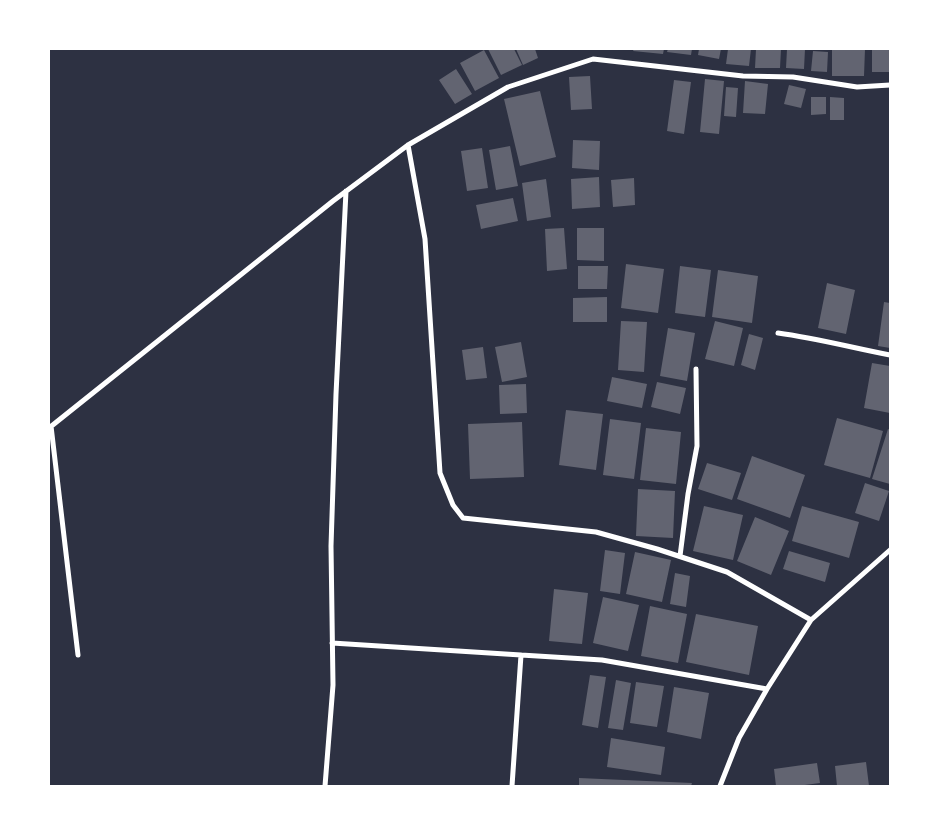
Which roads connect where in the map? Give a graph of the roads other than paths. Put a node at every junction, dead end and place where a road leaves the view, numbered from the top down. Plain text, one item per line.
1 (890, 85) edge
2 (408, 145) junction
3 (346, 191) junction
4 (778, 333) dead end
5 (890, 355) edge
6 (696, 370) dead end
7 (50, 427) edge
8 (890, 550) edge
9 (680, 556) junction
10 (811, 620) junction
11 (332, 643) junction
12 (521, 655) junction
13 (78, 656) dead end
14 (767, 689) junction
15 (325, 786) edge
16 (512, 786) edge
17 (720, 786) edge

1 - 2 street
2 - 3 street
2 - 9 street
3 - 7 street
3 - 11 street
4 - 5 street
6 - 9 street
7 - 13 street
8 - 10 street
9 - 10 street
10 - 14 street
11 - 12 street
11 - 15 street
12 - 14 street
12 - 16 street
14 - 17 street

